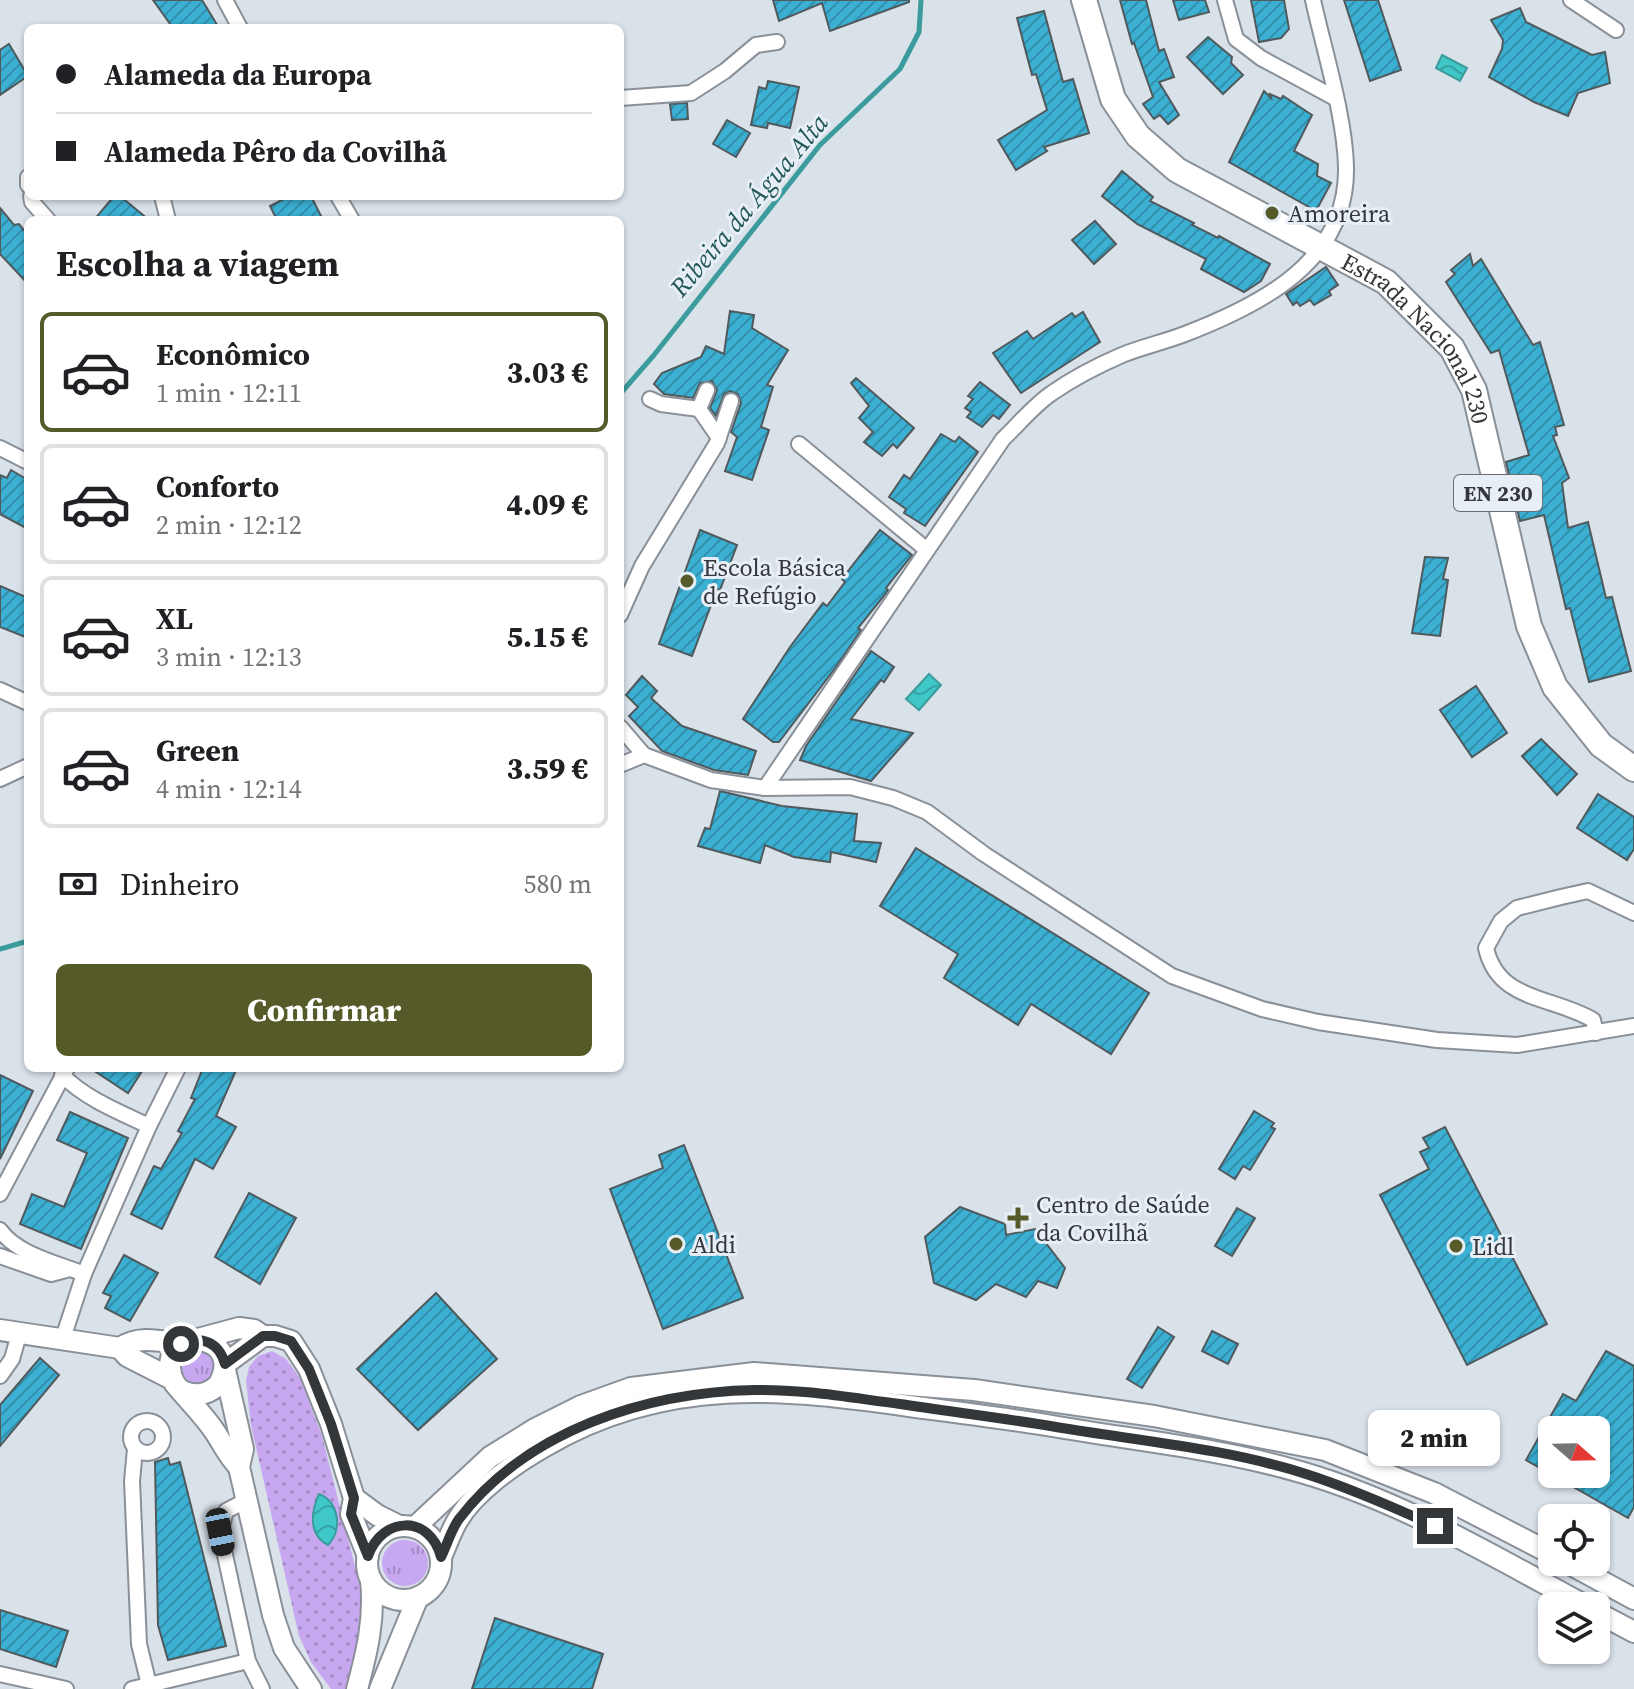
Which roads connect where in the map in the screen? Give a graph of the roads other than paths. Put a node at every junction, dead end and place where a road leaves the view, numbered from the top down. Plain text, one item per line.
1 (225, 0) edge
2 (1084, 0) edge
3 (1225, 0) edge
4 (1313, 0) edge
5 (1571, 0) edge
6 (238, 24) edge
7 (1616, 30) dead end
8 (777, 42) dead end
9 (624, 98) edge
10 (1335, 98) junction
11 (32, 200) edge
12 (44, 216) edge
13 (1324, 247) junction
14 (707, 390) dead end
15 (650, 399) dead end
16 (731, 401) dead end
17 (699, 409) junction
18 (719, 438) junction
19 (799, 444) dead end
20 (0, 448) edge
21 (24, 460) edge
22 (927, 550) junction
23 (624, 606) edge
24 (0, 690) edge
25 (24, 701) edge
26 (624, 732) edge
27 (644, 755) junction
28 (624, 763) edge
29 (24, 768) edge
30 (1634, 769) edge
31 (0, 779) edge
32 (765, 788) junction
33 (1634, 913) edge
34 (1634, 1026) edge
35 (1596, 1033) junction
36 (64, 1072) edge
37 (176, 1072) edge
38 (149, 1126) junction
39 (0, 1194) edge
40 (0, 1230) edge
41 (0, 1256) edge
42 (77, 1271) junction
43 (10, 1332) edge
44 (263, 1336) junction
45 (62, 1341) junction
46 (190, 1342) junction
47 (120, 1348) junction
48 (225, 1367) junction
49 (0, 1376) edge
50 (177, 1385) junction
51 (135, 1449) dead end
52 (239, 1467) junction
53 (354, 1498) junction
54 (247, 1500) junction
55 (407, 1526) junction
56 (1538, 1547) edge
57 (368, 1556) junction
58 (441, 1557) junction
59 (1592, 1576) edge
60 (371, 1580) junction
61 (1560, 1592) edge
62 (418, 1597) junction
63 (1634, 1599) edge
64 (1610, 1619) edge
65 (1634, 1632) edge
66 (248, 1661) junction
67 (0, 1674) edge
68 (150, 1687) edge
69 (66, 1689) edge
70 (132, 1689) edge
71 (262, 1689) edge
72 (311, 1689) edge
73 (357, 1689) edge
74 (380, 1689) edge

1 - 6 street
2 - 13 main road, Estrada Nacional 230 / EN 230
3 - 10 street
4 - 10 street
5 - 7 street
8 - 9 street
10 - 13 street
11 - 12 street
13 - 22 street
13 - 30 main road, Estrada Nacional 230 / EN 230
14 - 17 street
15 - 17 street
16 - 18 street
17 - 18 street
18 - 23 street
19 - 22 street
20 - 21 street
22 - 32 street
24 - 25 street
26 - 27 street
27 - 28 street
27 - 32 street
29 - 31 street
32 - 35 street
33 - 35 street
34 - 35 street
36 - 38 street
36 - 39 street
37 - 38 street
38 - 42 street
40 - 42 street
41 - 42 street
42 - 45 street
43 - 45 main road
43 - 49 street
44 - 46 main road
44 - 48 main road
44 - 53 main road
45 - 47 main road
46 - 47 main road
46 - 48 main road
46 - 50 main road
47 - 50 main road
48 - 50 main road
48 - 52 main road
50 - 52 main road
51 - 68 street
52 - 54 main road
53 - 55 main road
53 - 57 main road
54 - 66 street
54 - 72 main road
55 - 56 main road
55 - 57 main road
55 - 58 main road
57 - 60 main road
58 - 61 main road
58 - 62 main road
59 - 63 main road
60 - 62 main road
60 - 73 main road
62 - 74 main road
64 - 65 main road
66 - 68 street
66 - 71 street
67 - 69 street
68 - 70 street

